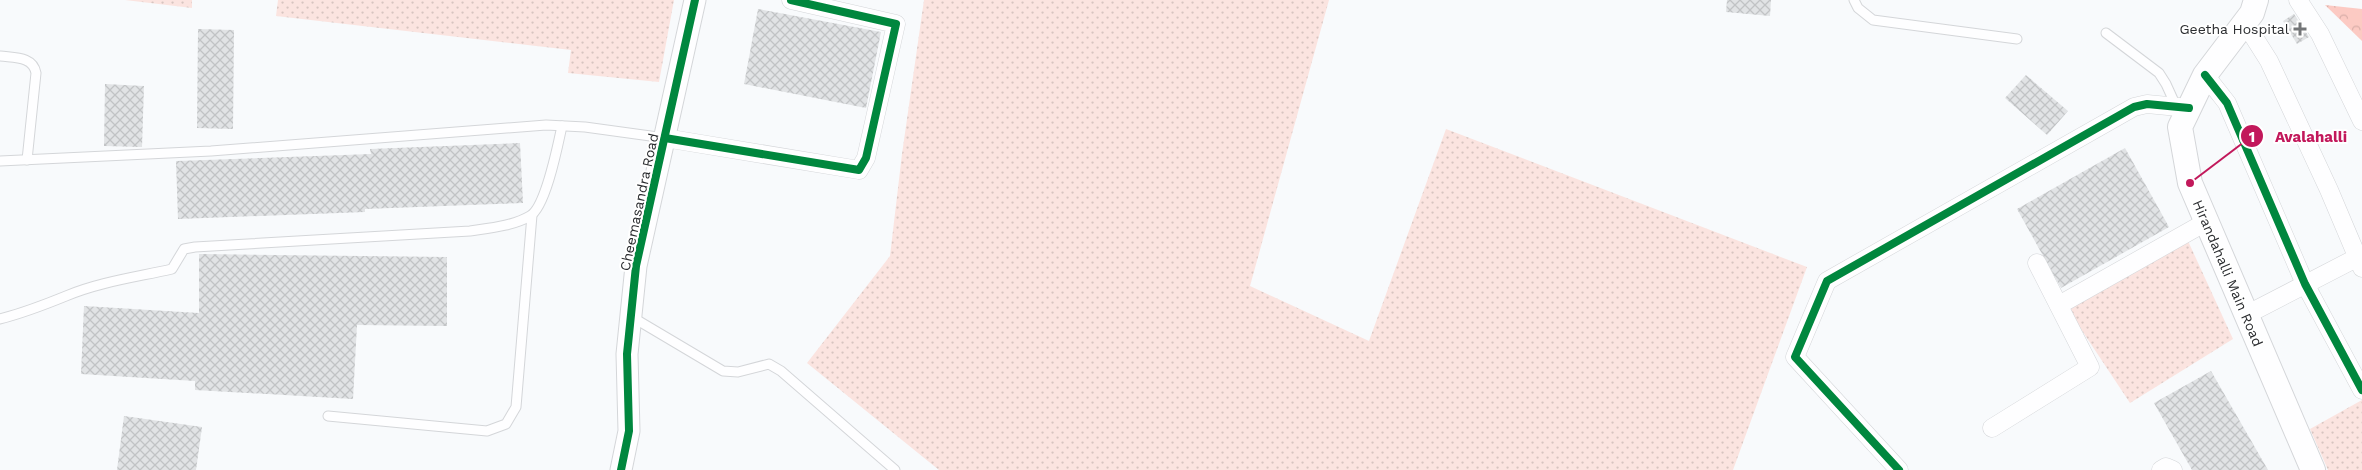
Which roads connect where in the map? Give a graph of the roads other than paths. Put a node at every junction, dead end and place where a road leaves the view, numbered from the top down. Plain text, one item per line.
1 (695, 0) edge
2 (787, 0) edge
3 (791, 0) edge
4 (1854, 0) edge
5 (2256, 0) edge
6 (2298, 0) edge
7 (2245, 22) junction
8 (2106, 33) dead end
9 (2017, 39) dead end
10 (0, 56) edge
11 (2205, 75) junction
12 (2183, 107) junction
13 (2362, 121) edge
14 (562, 126) junction
15 (665, 138) junction
16 (27, 160) junction
17 (0, 161) edge
18 (532, 215) junction
19 (2206, 222) junction
20 (2360, 260) edge
21 (2037, 264) dead end
22 (2305, 284) junction
23 (2059, 305) junction
24 (2246, 315) junction
25 (631, 316) junction
26 (0, 319) edge
27 (2362, 390) edge
28 (328, 416) dead end
29 (1992, 428) dead end
30 (621, 470) edge
31 (895, 470) edge
32 (1899, 470) edge
33 (2161, 470) edge
34 (2173, 470) edge
35 (2313, 470) edge

1 - 15 street, Cheemasandra Road
2 - 3 street
3 - 15 street
4 - 9 lane
5 - 7 main road, Hirandahalli Main Road
6 - 13 street
7 - 11 main road, Hirandahalli Main Road
7 - 20 street
8 - 12 lane
10 - 16 lane
11 - 12 main road, Hirandahalli Main Road
11 - 22 street
12 - 19 main road, Hirandahalli Main Road
12 - 32 street
14 - 15 lane
14 - 16 lane
14 - 18 lane
15 - 25 street, Cheemasandra Road
16 - 17 lane
18 - 26 lane
18 - 28 lane
19 - 23 street
19 - 24 main road, Hirandahalli Main Road
20 - 22 street
21 - 23 street
22 - 24 street
22 - 27 street
23 - 29 street
24 - 35 main road, Hirandahalli Main Road
25 - 30 street, Cheemasandra Road
25 - 31 lane
33 - 34 street

